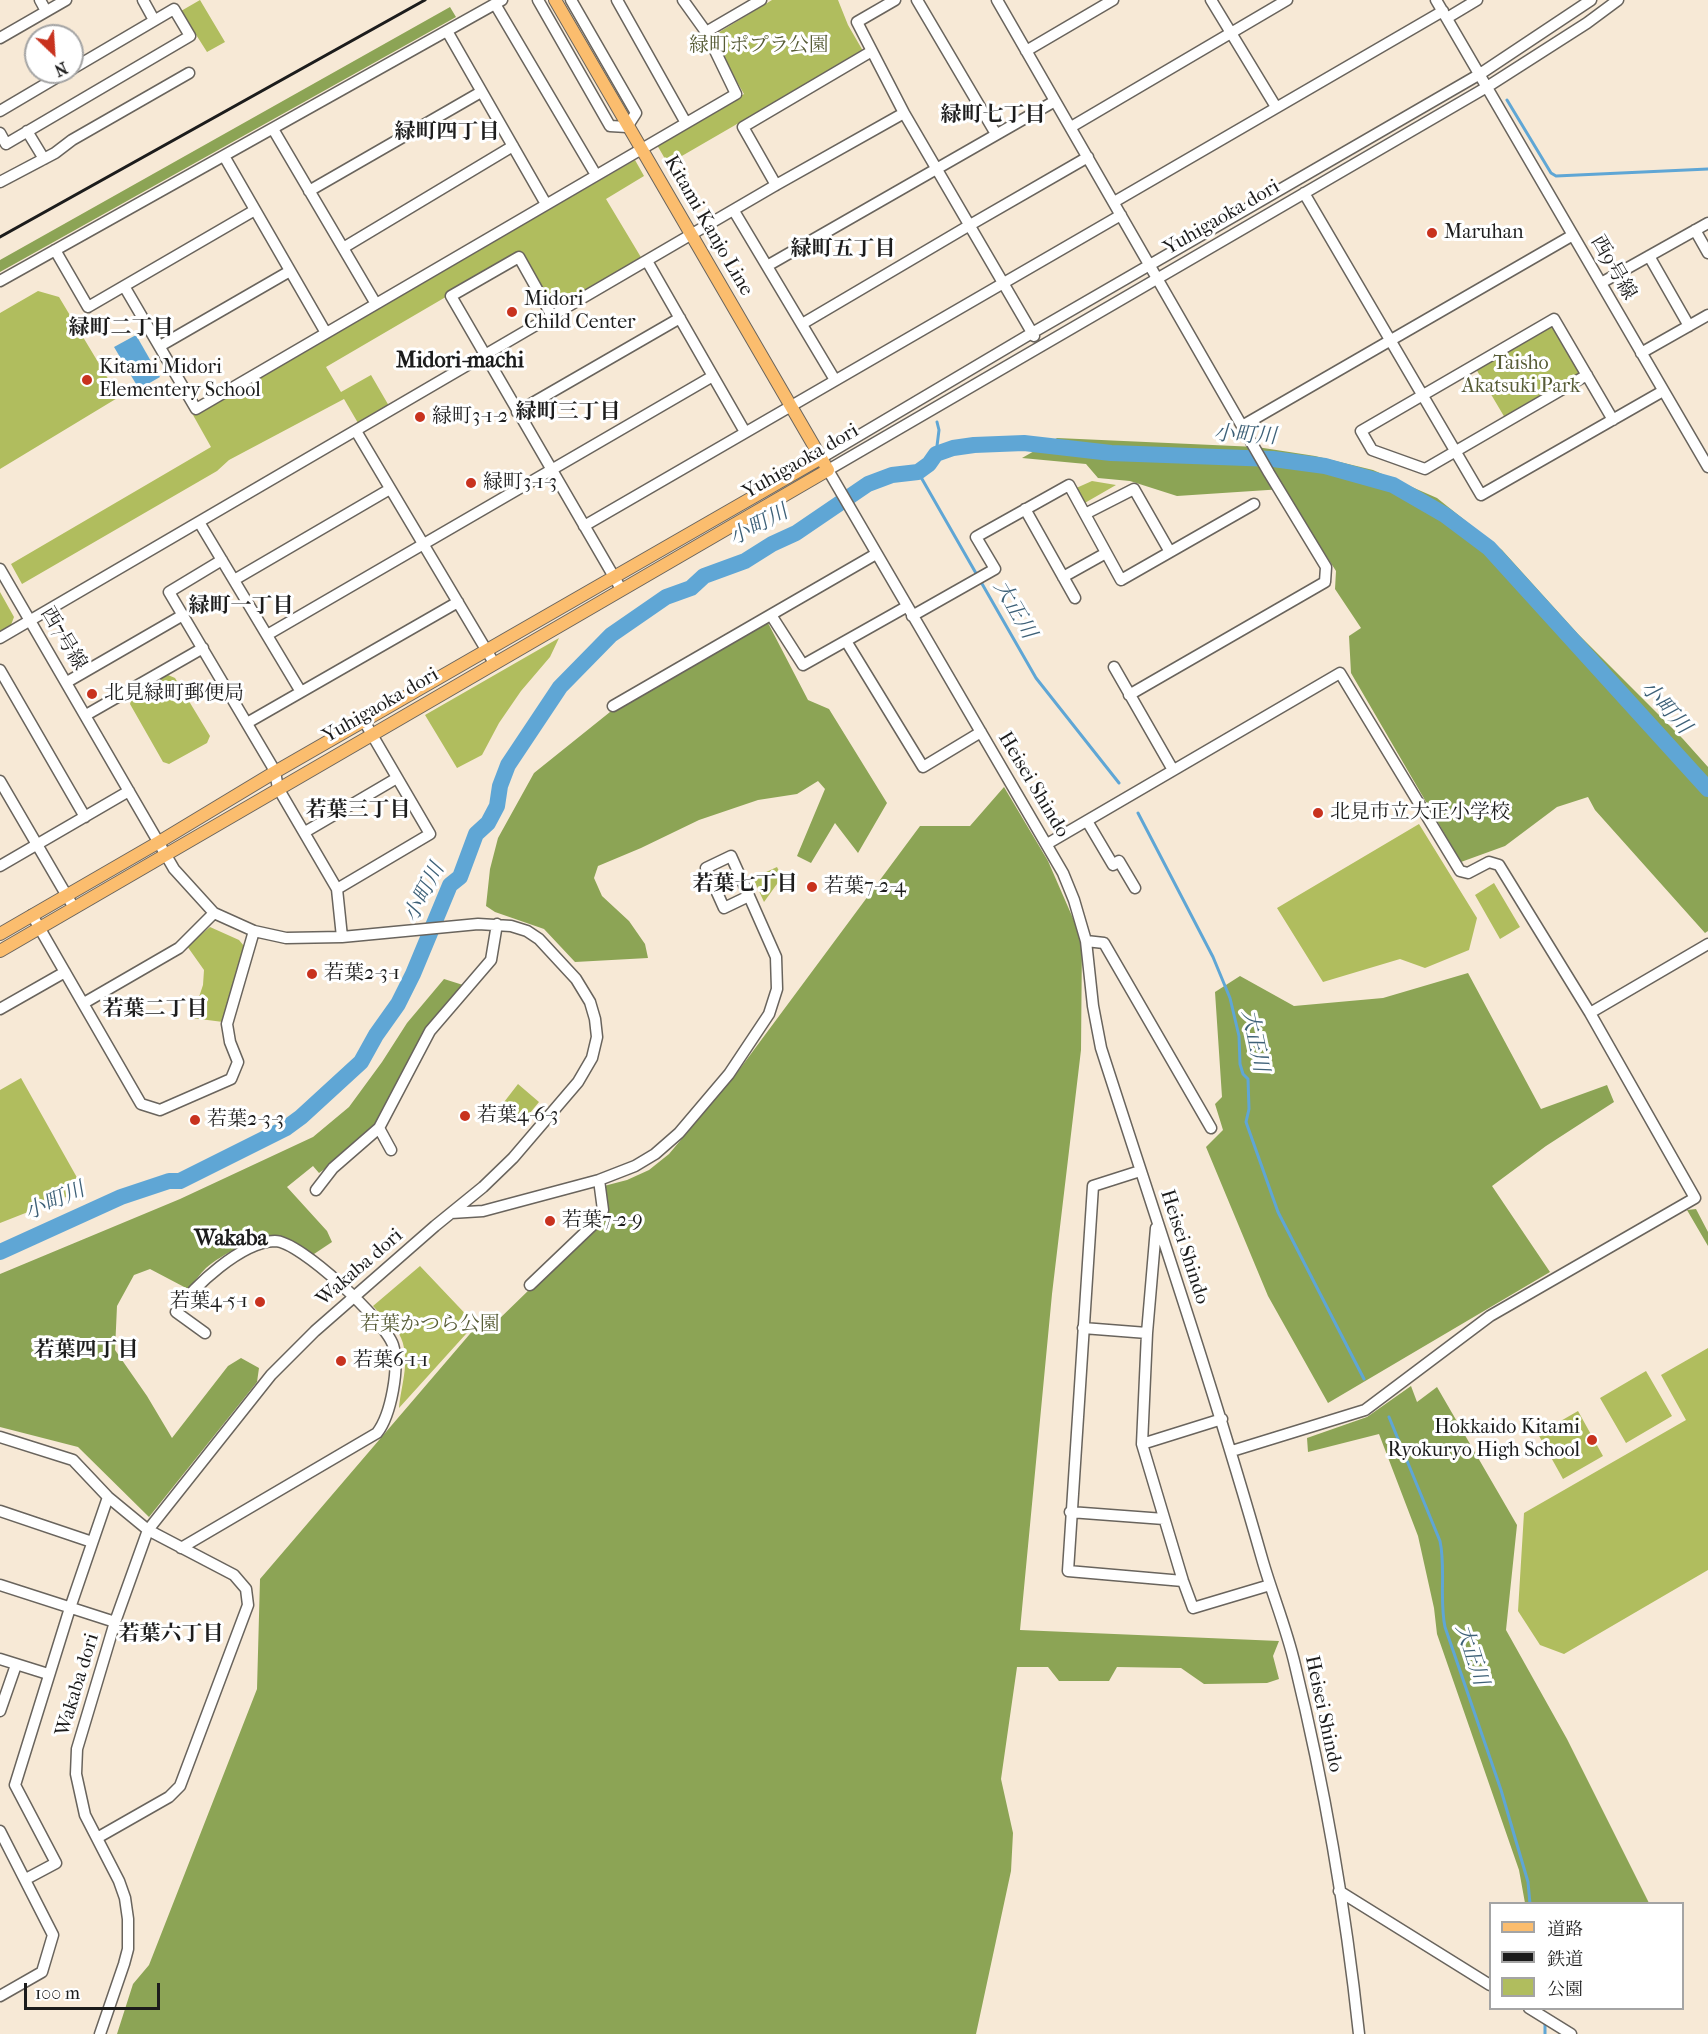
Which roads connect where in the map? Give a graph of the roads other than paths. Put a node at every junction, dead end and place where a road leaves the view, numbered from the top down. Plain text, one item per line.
1 (40, 0) edge
2 (66, 0) edge
3 (143, 0) edge
4 (538, 0) edge
5 (555, 0) edge
6 (571, 0) edge
7 (617, 0) edge
8 (683, 0) edge
9 (761, 0) edge
10 (895, 0) edge
11 (916, 0) edge
12 (997, 0) edge
13 (1113, 0) edge
14 (1211, 0) edge
15 (1287, 0) edge
16 (1436, 0) edge
17 (1477, 0) edge
18 (1591, 0) edge
19 (1618, 0) edge
20 (498, 2) edge
21 (46, 11) junction
22 (1445, 14) junction
23 (154, 20) junction
24 (447, 31) junction
25 (706, 32) junction
26 (1230, 32) junction
27 (0, 38) edge
28 (872, 51) junction
29 (1026, 51) junction
30 (84, 62) edge
31 (189, 73) dead end
32 (1480, 74) junction
33 (46, 84) edge
34 (1487, 87) junction
35 (481, 92) junction
36 (1055, 101) junction
37 (1276, 107) junction
38 (0, 111) edge
39 (904, 113) junction
40 (686, 123) junction
41 (627, 127) junction
42 (1071, 127) junction
43 (273, 129) junction
44 (27, 130) junction
45 (0, 133) edge
46 (996, 134) junction
47 (513, 146) junction
48 (640, 149) junction
49 (224, 156) junction
50 (1088, 158) junction
51 (44, 159) junction
52 (936, 168) junction
53 (596, 175) junction
54 (0, 182) edge
55 (776, 185) junction
56 (309, 191) junction
57 (1304, 193) junction
58 (1114, 202) junction
59 (546, 204) junction
60 (255, 210) junction
61 (734, 211) junction
62 (1122, 214) junction
63 (1708, 223) edge
64 (970, 225) junction
65 (1695, 230) junction
66 (1573, 235) junction
67 (690, 236) junction
68 (343, 248) junction
69 (56, 250) junction
70 (1708, 253) edge
71 (1649, 256) junction
72 (647, 261) junction
73 (767, 266) junction
74 (1150, 266) junction
75 (290, 271) junction
76 (1156, 278) junction
77 (0, 281) edge
78 (1002, 282) junction
79 (1601, 283) junction
80 (124, 286) junction
81 (376, 304) junction
82 (1708, 315) edge
83 (552, 316) junction
84 (680, 318) junction
85 (802, 324) junction
86 (1689, 326) junction
87 (326, 333) junction
88 (1032, 333) junction
89 (1390, 341) junction
90 (160, 346) junction
91 (1039, 346) junction
92 (1641, 353) junction
93 (484, 355) junction
94 (1587, 375) junction
95 (713, 376) junction
96 (835, 380) junction
97 (1663, 391) junction
98 (1423, 394) junction
99 (791, 406) junction
100 (517, 412) junction
101 (1613, 420) junction
102 (1242, 426) junction
103 (356, 431) junction
104 (745, 432) junction
105 (1455, 452) junction
106 (821, 458) junction
107 (1708, 467) edge
108 (551, 470) junction
109 (828, 470) junction
110 (390, 489) junction
111 (1254, 504) dead end
112 (1025, 510) junction
113 (1085, 514) junction
114 (199, 522) junction
115 (584, 526) junction
116 (424, 545) junction
117 (1170, 552) junction
118 (1106, 553) junction
119 (876, 554) junction
120 (222, 560) junction
121 (0, 569) edge
122 (613, 577) junction
123 (1063, 577) junction
124 (234, 580) junction
125 (621, 589) junction
126 (1075, 598) dead end
127 (458, 602) junction
128 (906, 606) junction
129 (183, 615) junction
130 (771, 615) junction
131 (912, 616) junction
132 (30, 621) junction
133 (267, 635) junction
134 (0, 638) edge
135 (846, 641) junction
136 (203, 648) junction
137 (486, 650) junction
138 (494, 663) junction
139 (1114, 668) dead end
140 (0, 670) edge
141 (67, 682) junction
142 (301, 693) junction
143 (1129, 694) junction
144 (613, 706) dead end
145 (86, 715) junction
146 (364, 721) junction
147 (247, 723) junction
148 (981, 732) junction
149 (372, 734) junction
150 (1173, 770) junction
151 (275, 772) junction
152 (397, 778) junction
153 (1, 786) edge
154 (278, 788) junction
155 (129, 791) junction
156 (85, 817) junction
157 (1087, 821) junction
158 (305, 832) junction
159 (38, 844) junction
160 (1047, 844) junction
161 (162, 848) junction
162 (0, 866) edge
163 (1135, 888) dead end
164 (337, 889) junction
165 (67, 895) junction
166 (749, 896) junction
167 (74, 908) junction
168 (214, 913) junction
169 (32, 915) junction
170 (497, 924) junction
171 (39, 928) junction
172 (254, 931) junction
173 (0, 934) edge
174 (342, 937) junction
175 (1086, 941) junction
176 (1708, 944) edge
177 (0, 951) edge
178 (65, 972) junction
179 (84, 1003) junction
180 (0, 1009) edge
181 (1590, 1013) junction
182 (380, 1128) junction
183 (1211, 1128) dead end
184 (392, 1150) dead end
185 (1140, 1171) junction
186 (599, 1180) junction
187 (316, 1190) dead end
188 (451, 1213) junction
189 (1157, 1223) junction
190 (530, 1285) dead end
191 (354, 1296) junction
192 (1083, 1328) junction
193 (205, 1333) dead end
194 (1148, 1333) junction
195 (1222, 1419) junction
196 (0, 1437) edge
197 (1142, 1444) junction
198 (1232, 1451) junction
199 (108, 1497) junction
200 (0, 1511) edge
201 (1070, 1512) junction
202 (1164, 1519) junction
203 (148, 1530) junction
204 (92, 1542) junction
205 (181, 1548) junction
206 (1183, 1581) junction
207 (0, 1585) edge
208 (1270, 1585) junction
209 (70, 1608) junction
210 (115, 1622) junction
211 (0, 1659) edge
212 (16, 1665) junction
213 (48, 1674) junction
214 (0, 1711) edge
215 (0, 1831) edge
216 (97, 1838) junction
217 (26, 1879) junction
218 (1339, 1892) junction
219 (1489, 1984) edge
220 (1, 1994) edge
221 (1533, 2011) edge
222 (100, 2034) edge
223 (1359, 2034) edge
224 (1571, 2034) edge

1 - 21 street
2 - 21 street
3 - 23 street
4 - 41 street
5 - 41 main road, Kitami Kanjo Line
6 - 41 street
7 - 40 street
8 - 25 street
9 - 25 street
10 - 28 street
11 - 46 street
12 - 29 street
13 - 29 street
14 - 26 street
15 - 26 street
16 - 22 street, 西9号線
17 - 22 street
18 - 32 street, Yuhigaoka dori
19 - 34 street, Yuhigaoka dori
20 - 24 street
20 - 53 street
21 - 27 street
22 - 32 street, 西9号線
22 - 37 street
23 - 30 street
23 - 44 street
24 - 35 street
24 - 43 street
25 - 40 street
26 - 37 street
26 - 42 street
28 - 39 street
28 - 55 street
29 - 36 street
31 - 51 street
32 - 34 street, 西9号線
32 - 74 street, Yuhigaoka dori
33 - 38 street
34 - 57 street, Yuhigaoka dori
34 - 66 street, 西9号線
35 - 47 street
35 - 56 street
36 - 42 street
36 - 46 street
37 - 58 street
39 - 52 street
39 - 55 street
40 - 48 street
41 - 48 main road, Kitami Kanjo Line
42 - 50 street
43 - 49 street
43 - 56 street
44 - 45 street
44 - 51 street
46 - 52 street
47 - 59 street
47 - 68 street
48 - 53 street
48 - 67 main road, Kitami Kanjo Line
49 - 60 street
49 - 69 street
50 - 58 street
50 - 64 street
51 - 54 street
52 - 64 street
52 - 73 street
53 - 59 street
55 - 61 street
56 - 68 street
57 - 76 street, Yuhigaoka dori
57 - 89 street
58 - 62 street
59 - 81 street
60 - 75 street
60 - 80 street
61 - 67 street
61 - 73 street
62 - 74 street
62 - 78 street
63 - 65 street
64 - 78 street
64 - 85 street
65 - 70 street
65 - 71 street
66 - 79 street, 西9号線
66 - 89 street
67 - 72 street
67 - 99 main road, Kitami Kanjo Line
68 - 81 street
69 - 77 street
69 - 80 street
71 - 79 street
71 - 86 street
72 - 83 street
72 - 84 street
73 - 85 street
74 - 76 street
74 - 88 street, Yuhigaoka dori
75 - 87 street
75 - 90 street
76 - 91 street, Yuhigaoka dori
76 - 102 street
78 - 88 street
78 - 96 street
79 - 92 street, 西9号線
80 - 90 street
81 - 87 street
82 - 86 street
83 - 93 street
83 - 93 street
84 - 95 street
84 - 100 street
85 - 96 street
86 - 92 street
87 - 90 street
88 - 91 street
88 - 106 street, Yuhigaoka dori
89 - 98 street
89 - 102 street
91 - 109 street, Yuhigaoka dori
92 - 97 street, 西9号線
93 - 100 street
93 - 103 street
94 - 98 street
94 - 101 street
94 - 105 street
95 - 104 street
95 - 108 street
96 - 99 street
97 - 101 street
97 - 107 street, 西9号線
98 - 105 street
98 - 105 street
99 - 104 street
99 - 106 main road, Kitami Kanjo Line
100 - 108 street
101 - 105 street
102 - 143 street
103 - 110 street
103 - 114 street
104 - 115 street
106 - 109 main road, Kitami Kanjo Line
106 - 122 main road, Yuhigaoka dori
108 - 115 street
108 - 116 street
109 - 119 street, Heisei Shindo
109 - 125 main road, Yuhigaoka dori
110 - 116 street
110 - 124 street
111 - 117 street
112 - 113 street
112 - 123 street
112 - 131 street
113 - 117 street
113 - 118 street
114 - 120 street
114 - 132 street
115 - 122 street
116 - 127 street
116 - 133 street
117 - 118 street
118 - 123 street
119 - 128 street, Heisei Shindo
119 - 130 street
120 - 124 street
120 - 129 street
121 - 132 street, 西7号線
122 - 125 street
122 - 137 main road, Yuhigaoka dori
123 - 126 street
124 - 133 street
125 - 138 main road, Yuhigaoka dori
127 - 137 street
127 - 142 street
128 - 131 street, Heisei Shindo
128 - 135 street
129 - 136 street
129 - 141 street
130 - 135 street
130 - 144 street
131 - 148 street, Heisei Shindo
132 - 134 street
132 - 141 street, 西7号線
133 - 142 street
135 - 148 street
136 - 145 street
136 - 147 street
137 - 138 street
137 - 146 main road, Yuhigaoka dori
138 - 149 main road, Yuhigaoka dori
139 - 143 street
140 - 156 street
141 - 145 street, 西7号線
142 - 147 street
143 - 150 street
145 - 155 street, 西7号線
146 - 149 street
146 - 151 main road, Yuhigaoka dori
147 - 151 street
148 - 160 street, Heisei Shindo
149 - 152 street
149 - 154 main road, Yuhigaoka dori
150 - 157 street
150 - 181 street
151 - 154 street
151 - 161 main road, Yuhigaoka dori
152 - 158 street
152 - 164 street
153 - 159 street
154 - 158 street
154 - 161 main road, Yuhigaoka dori
155 - 156 street
155 - 161 street, 西7号線
156 - 159 street
157 - 160 street
157 - 163 street
158 - 164 street
159 - 162 street
159 - 165 street
160 - 175 street, Heisei Shindo
161 - 165 main road, Yuhigaoka dori
161 - 167 main road, Yuhigaoka dori
161 - 168 street, Wakaba dori
164 - 174 street
165 - 167 street
165 - 169 main road, Yuhigaoka dori
166 - 166 street
166 - 186 street
167 - 171 main road, Yuhigaoka dori
168 - 172 street, Wakaba dori
168 - 179 street
169 - 171 street
169 - 173 main road, Yuhigaoka dori
170 - 174 street, Wakaba dori
170 - 182 street
170 - 188 street, Wakaba dori
171 - 177 main road, Yuhigaoka dori
171 - 178 street
172 - 174 street, Wakaba dori
172 - 179 street
175 - 183 street
175 - 185 street, Heisei Shindo
176 - 181 street
178 - 179 street
178 - 180 street
181 - 198 street
182 - 184 street
182 - 187 street
185 - 189 street, Heisei Shindo
185 - 192 street
186 - 188 street
186 - 190 street
188 - 191 street, Wakaba dori
189 - 194 street
189 - 195 street, Heisei Shindo
191 - 193 street
191 - 203 street, Wakaba dori
191 - 205 street
192 - 194 street
192 - 201 street
194 - 197 street
195 - 197 street
195 - 198 street, Heisei Shindo
196 - 199 street
197 - 202 street
198 - 208 street, Heisei Shindo
199 - 203 street
199 - 204 street
200 - 204 street
201 - 202 street
201 - 206 street
202 - 206 street
203 - 205 street
203 - 210 street, Wakaba dori
204 - 209 street
205 - 216 street
206 - 208 street
207 - 209 street
208 - 218 street, Heisei Shindo
209 - 210 street
209 - 213 street
210 - 216 street, Wakaba dori
211 - 212 street
212 - 213 street
212 - 214 street
213 - 217 street
215 - 217 street
216 - 222 street, Wakaba dori
217 - 220 street
218 - 219 street
218 - 223 street, Heisei Shindo
221 - 224 street

